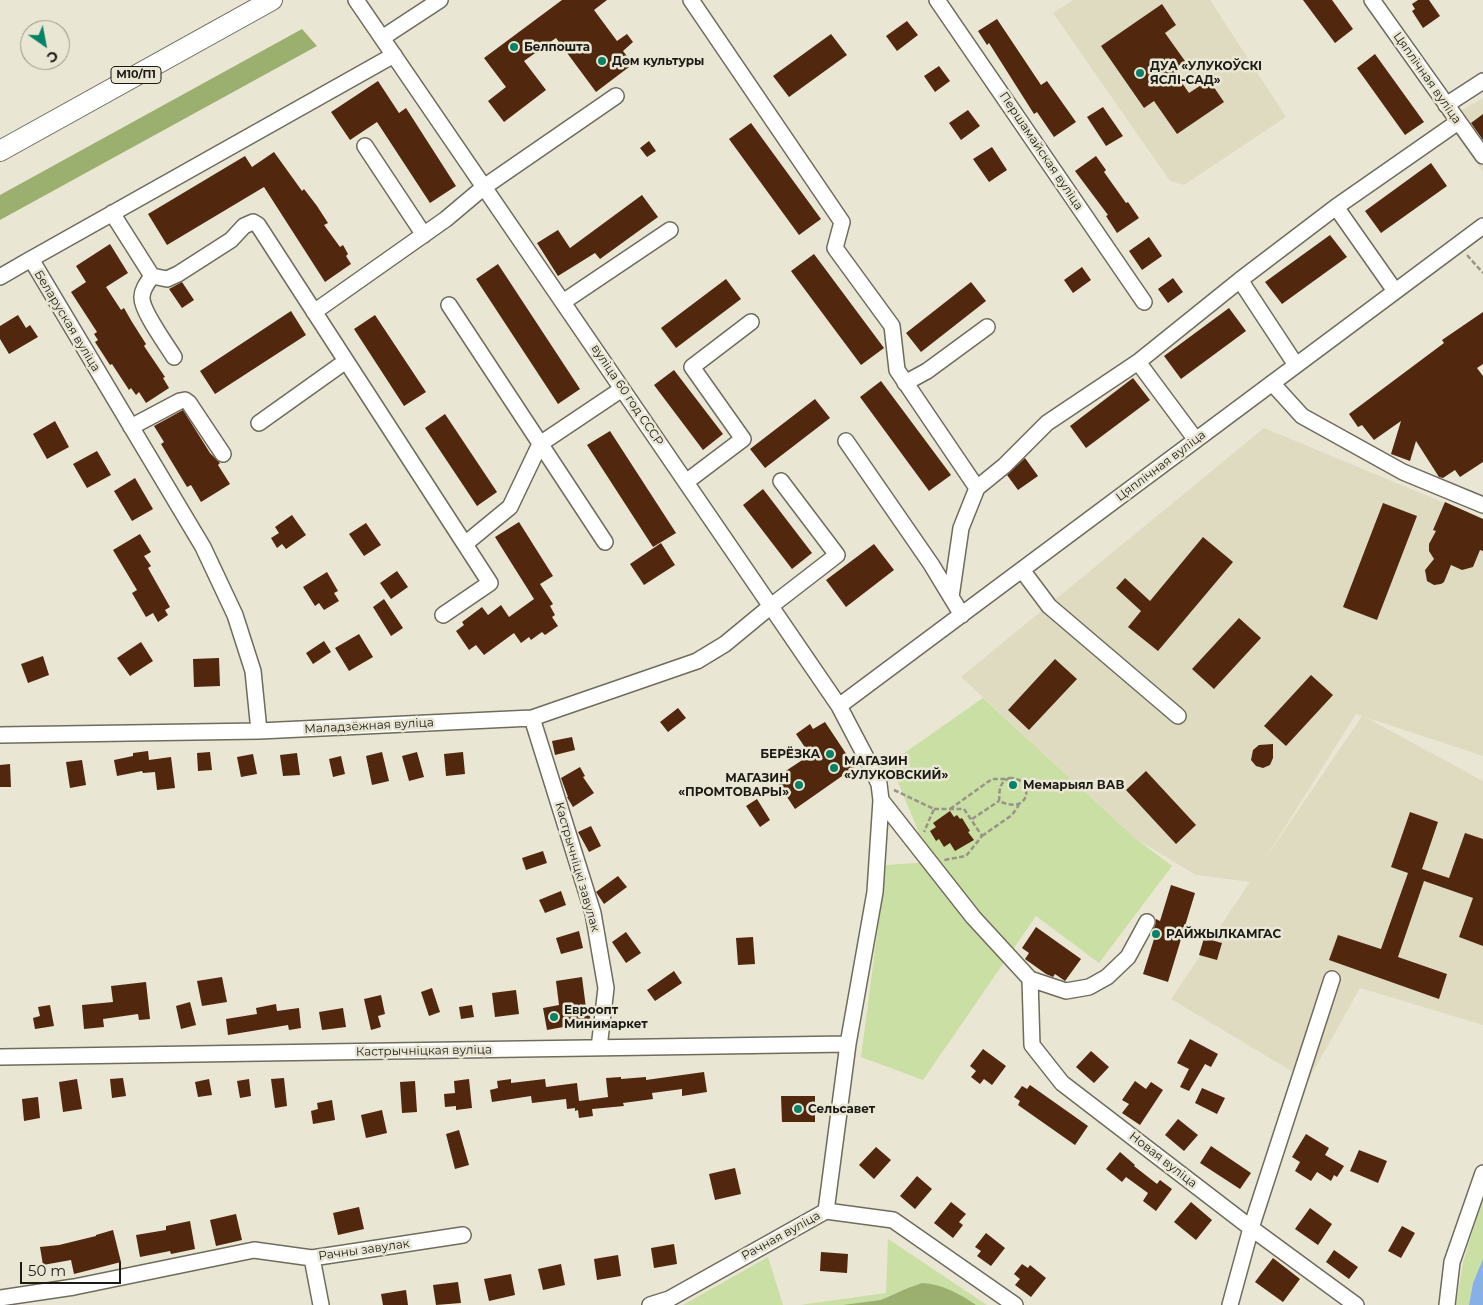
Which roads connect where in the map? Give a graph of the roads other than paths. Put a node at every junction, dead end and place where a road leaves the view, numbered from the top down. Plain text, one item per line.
1 (272, 0) edge
2 (356, 0) edge
3 (440, 0) edge
4 (691, 0) edge
5 (937, 0) edge
6 (1372, 0) edge
7 (382, 38) junction
8 (394, 55) junction
9 (1483, 81) edge
10 (616, 96) dead end
11 (1446, 105) junction
12 (1458, 122) junction
13 (365, 146) dead end
14 (0, 151) edge
15 (1483, 156) edge
16 (484, 187) junction
17 (1336, 208) junction
18 (112, 214) junction
19 (1483, 226) edge
20 (670, 230) dead end
21 (424, 235) junction
22 (31, 259) junction
23 (152, 276) junction
24 (0, 277) edge
25 (1240, 280) junction
26 (1395, 291) junction
27 (563, 302) junction
28 (1144, 302) dead end
29 (449, 305) dead end
30 (314, 312) junction
31 (751, 322) dead end
32 (987, 328) dead end
33 (174, 357) dead end
34 (346, 361) junction
35 (1138, 362) junction
36 (1296, 365) junction
37 (905, 383) junction
38 (1272, 383) junction
39 (622, 389) junction
40 (259, 423) dead end
41 (131, 427) junction
42 (1196, 440) junction
43 (846, 441) dead end
44 (540, 444) junction
45 (223, 454) dead end
46 (781, 481) dead end
47 (686, 482) junction
48 (976, 488) junction
49 (1483, 505) edge
50 (605, 542) dead end
51 (464, 544) junction
52 (1022, 570) junction
53 (950, 597) junction
54 (771, 606) junction
55 (443, 615) dead end
56 (962, 615) junction
57 (839, 706) junction
58 (1178, 716) dead end
59 (532, 718) junction
60 (259, 732) junction
61 (0, 735) edge
62 (881, 800) junction
63 (1147, 922) dead end
64 (1030, 979) junction
65 (1332, 979) dead end
66 (848, 1044) junction
67 (598, 1048) junction
68 (0, 1057) edge
69 (1483, 1172) edge
70 (826, 1211) junction
71 (1251, 1228) junction
72 (463, 1235) dead end
73 (312, 1258) junction
74 (0, 1298) edge
75 (321, 1305) edge
76 (650, 1305) edge
77 (1014, 1305) edge
78 (1230, 1305) edge
79 (1356, 1305) edge
80 (1447, 1305) edge

1 - 14 main road, М10/П1
2 - 7 street, вуліца 60 год СССР
3 - 7 street
4 - 37 street
5 - 28 street, Першамайская вуліца
6 - 11 street, Цяплічная вуліца
7 - 8 street, вуліца 60 год СССР
8 - 16 street, вуліца 60 год СССР
8 - 18 street, Беларуская вуліца
9 - 11 street
10 - 16 street
11 - 12 street, Цяплічная вуліца
12 - 15 street, Цяплічная вуліца
12 - 17 street
13 - 21 street
16 - 21 street
16 - 27 street, вуліца 60 год СССР
17 - 25 street
17 - 26 street
18 - 22 street, Беларуская вуліца
18 - 23 street
19 - 26 street, Цяплічная вуліца
20 - 27 street
21 - 30 street
22 - 24 street
22 - 41 street, Беларуская вуліца
23 - 30 street
23 - 33 street
25 - 35 street
25 - 36 street
26 - 36 street, Цяплічная вуліца
27 - 39 street, вуліца 60 год СССР
29 - 44 street
30 - 34 street
31 - 47 street
32 - 37 street
34 - 40 street
34 - 51 street
35 - 42 street
35 - 48 street
36 - 38 street, Цяплічная вуліца
37 - 48 street
38 - 42 street, Цяплічная вуліца
38 - 49 street
39 - 44 street
39 - 47 street, вуліца 60 год СССР
41 - 45 street
41 - 60 street, Беларуская вуліца
42 - 52 street, Цяплічная вуліца
43 - 53 street
44 - 50 street
44 - 51 street
46 - 54 street, Маладзёжная вуліца
47 - 54 street, вуліца 60 год СССР
48 - 53 street
51 - 55 street
52 - 56 street, Цяплічная вуліца
52 - 58 street
53 - 56 street
54 - 57 street, вуліца 60 год СССР
54 - 59 street, Маладзёжная вуліца
56 - 57 street, Цяплічная вуліца
57 - 62 street, вуліца 60 год СССР
59 - 60 street, Маладзёжная вуліца
59 - 67 street, Кастрычніцкі завулак
60 - 61 street, Маладзёжная вуліца
62 - 64 street
62 - 66 street, вуліца 60 год СССР
63 - 64 street
64 - 71 street, Новая вуліца
65 - 71 street
66 - 67 street, Кастрычніцкая вуліца
66 - 70 street, вуліца 60 год СССР
67 - 68 street, Кастрычніцкая вуліца
69 - 80 street
70 - 76 street, Рачная вуліца
70 - 77 street, Рачная вуліца
71 - 78 street
71 - 79 street, Новая вуліца
72 - 73 street, Рачны завулак
73 - 74 street, Рачны завулак
73 - 75 street

